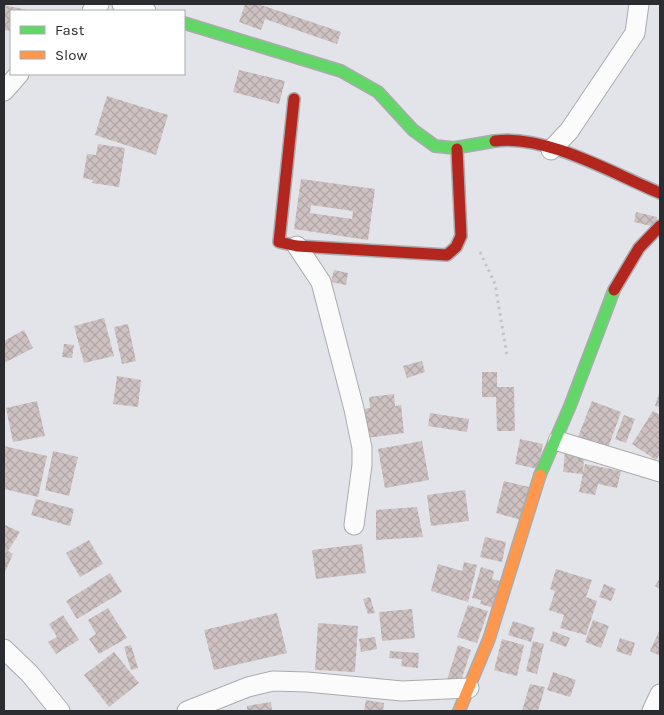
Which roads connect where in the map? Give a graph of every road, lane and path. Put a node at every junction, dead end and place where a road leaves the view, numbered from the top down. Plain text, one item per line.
1 (122, 4) edge
2 (639, 4) edge
3 (143, 10) edge
4 (185, 22) edge
5 (18, 75) edge
6 (4, 91) edge
7 (294, 99) dead end
8 (457, 149) junction
9 (551, 150) junction
10 (660, 193) edge
11 (660, 226) edge
12 (297, 246) junction
13 (477, 246) dead end
14 (507, 355) dead end
15 (558, 440) junction
16 (660, 472) edge
17 (354, 525) dead end
18 (4, 649) edge
19 (469, 688) junction
20 (660, 694) edge
21 (60, 711) edge
22 (186, 711) edge
23 (459, 711) edge
24 (652, 711) edge

1 - 3 street
2 - 9 street
4 - 8 street
5 - 6 street
7 - 12 street
8 - 9 street
8 - 12 street
9 - 10 street
11 - 15 street
12 - 17 street
13 - 14 path
15 - 16 street
15 - 19 street
18 - 21 street
19 - 22 street
19 - 23 street
20 - 24 street

